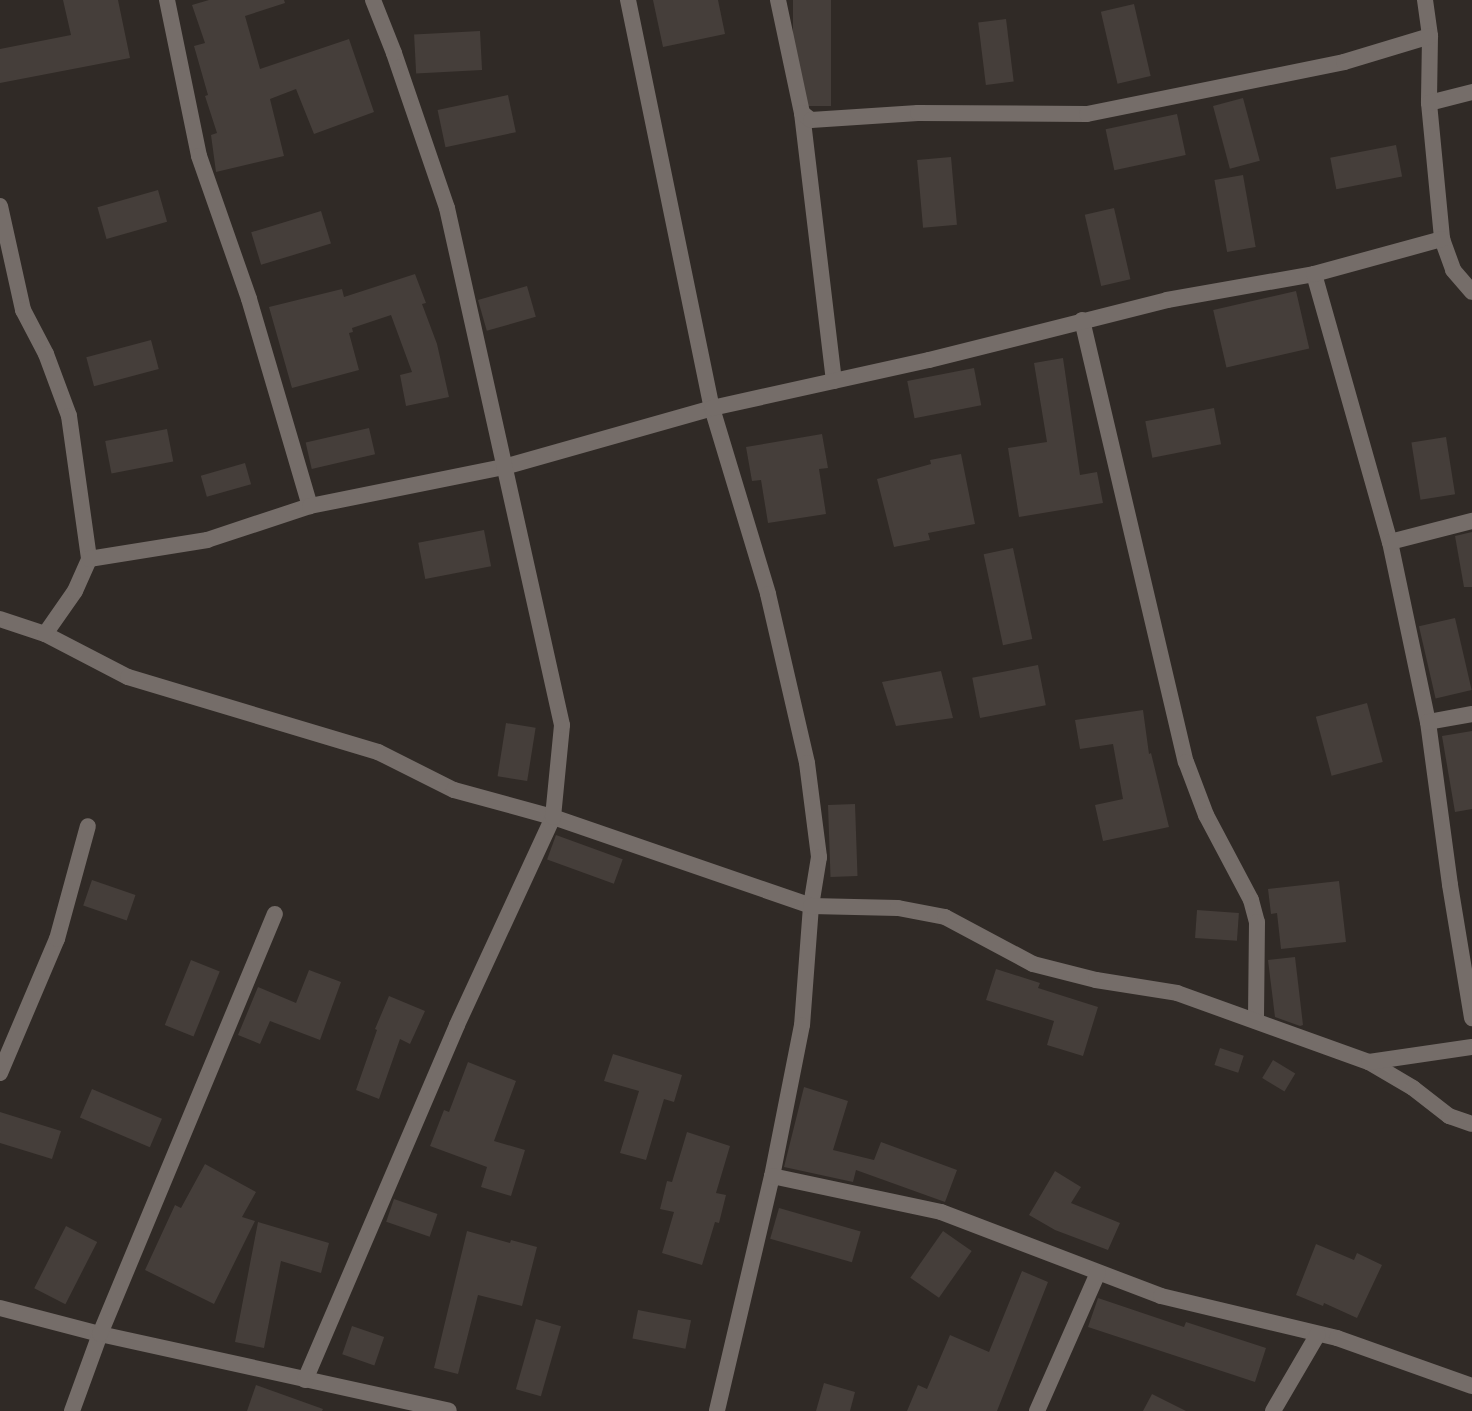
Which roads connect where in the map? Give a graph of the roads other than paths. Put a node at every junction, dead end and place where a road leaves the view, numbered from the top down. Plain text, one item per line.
1 (167, 0) edge
2 (373, 0) edge
3 (628, 0) edge
4 (778, 0) edge
5 (1425, 0) edge
6 (1430, 36) junction
7 (1472, 92) edge
8 (1429, 103) junction
9 (802, 113) junction
10 (0, 206) edge
11 (1442, 239) junction
12 (1314, 274) junction
13 (1472, 292) edge
14 (1082, 320) junction
15 (834, 381) junction
16 (712, 408) junction
17 (504, 466) junction
18 (310, 506) junction
19 (1472, 521) edge
20 (1390, 542) junction
21 (89, 559) junction
22 (0, 619) edge
23 (45, 634) junction
24 (1472, 714) edge
25 (1428, 722) junction
26 (553, 817) junction
27 (88, 826) dead end
28 (811, 906) junction
29 (275, 914) dead end
30 (1472, 1018) edge
31 (1256, 1022) junction
32 (1472, 1047) edge
33 (1369, 1062) junction
34 (0, 1072) edge
35 (1472, 1124) edge
36 (772, 1176) junction
37 (1098, 1273) junction
38 (0, 1308) edge
39 (100, 1334) junction
40 (1318, 1334) junction
41 (305, 1380) junction
42 (1472, 1386) edge
43 (72, 1411) edge
44 (449, 1411) edge
45 (717, 1411) edge
46 (1037, 1411) edge
47 (1273, 1411) edge

1 - 18 street
2 - 17 street
3 - 16 street
4 - 9 street
5 - 6 street
6 - 8 street
6 - 9 street
7 - 8 street
8 - 11 street
9 - 15 street
10 - 21 street
11 - 12 street
11 - 13 street
12 - 14 street
12 - 20 street
14 - 15 street
14 - 31 street
15 - 16 street
16 - 17 street
16 - 28 street
17 - 18 street
17 - 26 street
18 - 21 street
19 - 20 street
20 - 25 street
21 - 23 street
22 - 23 street
23 - 26 street
24 - 25 street
25 - 30 street
26 - 28 street
26 - 41 street
27 - 34 street
28 - 31 street
28 - 36 street
29 - 39 street
31 - 33 street
32 - 33 street
33 - 35 street
36 - 37 street
36 - 45 street
37 - 40 street
37 - 46 street
38 - 39 street
39 - 41 street
39 - 43 street
40 - 42 street
40 - 47 street
41 - 44 street

